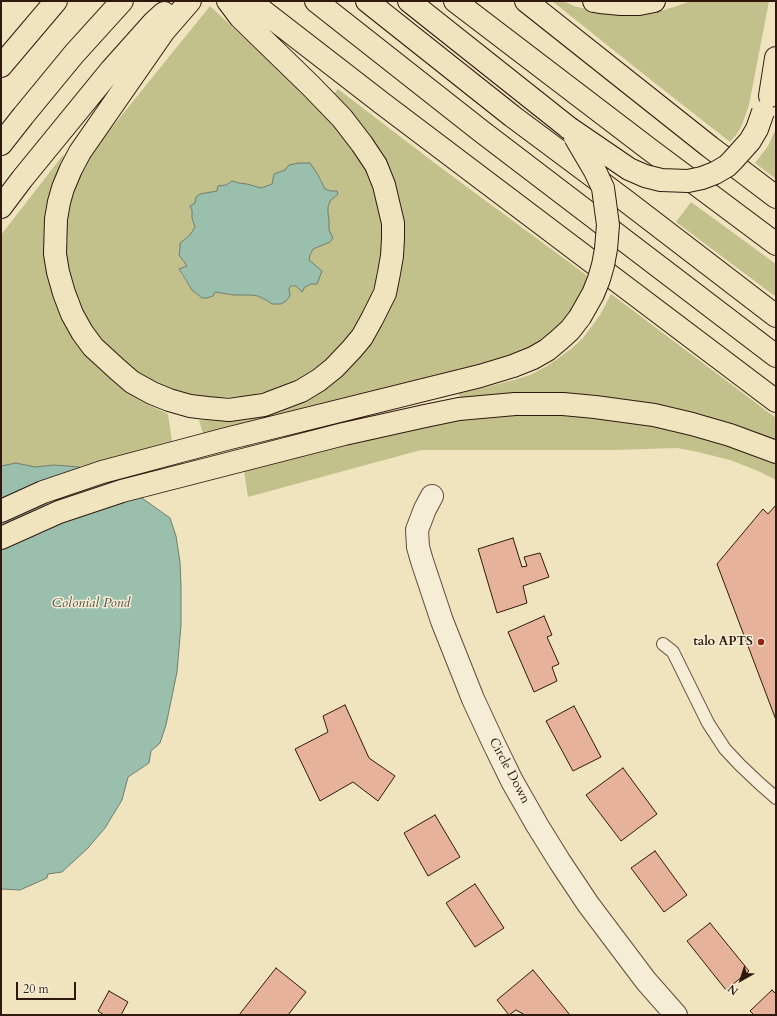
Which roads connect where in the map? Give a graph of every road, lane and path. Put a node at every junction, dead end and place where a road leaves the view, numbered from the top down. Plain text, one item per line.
1 (56, 1) edge
2 (122, 1) edge
3 (176, 1) edge
4 (190, 1) edge
5 (228, 1) edge
6 (250, 1) edge
7 (316, 1) edge
8 (367, 1) edge
9 (455, 1) edge
10 (526, 1) edge
11 (594, 1) edge
12 (654, 1) edge
13 (414, 5) edge
14 (158, 27) junction
15 (776, 58) edge
16 (1, 66) edge
17 (770, 95) edge
18 (569, 128) junction
19 (1, 144) edge
20 (776, 196) edge
21 (1, 207) edge
22 (776, 244) edge
23 (776, 316) edge
24 (776, 356) edge
25 (776, 401) edge
26 (776, 452) edge
27 (432, 496) dead end
28 (1, 511) edge
29 (1, 538) edge
30 (663, 644) dead end
31 (776, 798) edge
32 (676, 1015) edge

1 - 16 highway
2 - 19 highway
3 - 14 highway
4 - 14 highway
5 - 14 highway
6 - 25 highway
7 - 24 highway
8 - 23 highway
9 - 22 highway
10 - 20 highway
11 - 12 highway
13 - 18 highway
14 - 21 highway
15 - 17 highway
17 - 18 highway, bridge
18 - 28 highway, bridge
26 - 29 highway
27 - 32 street, Circle Down
30 - 31 lane

